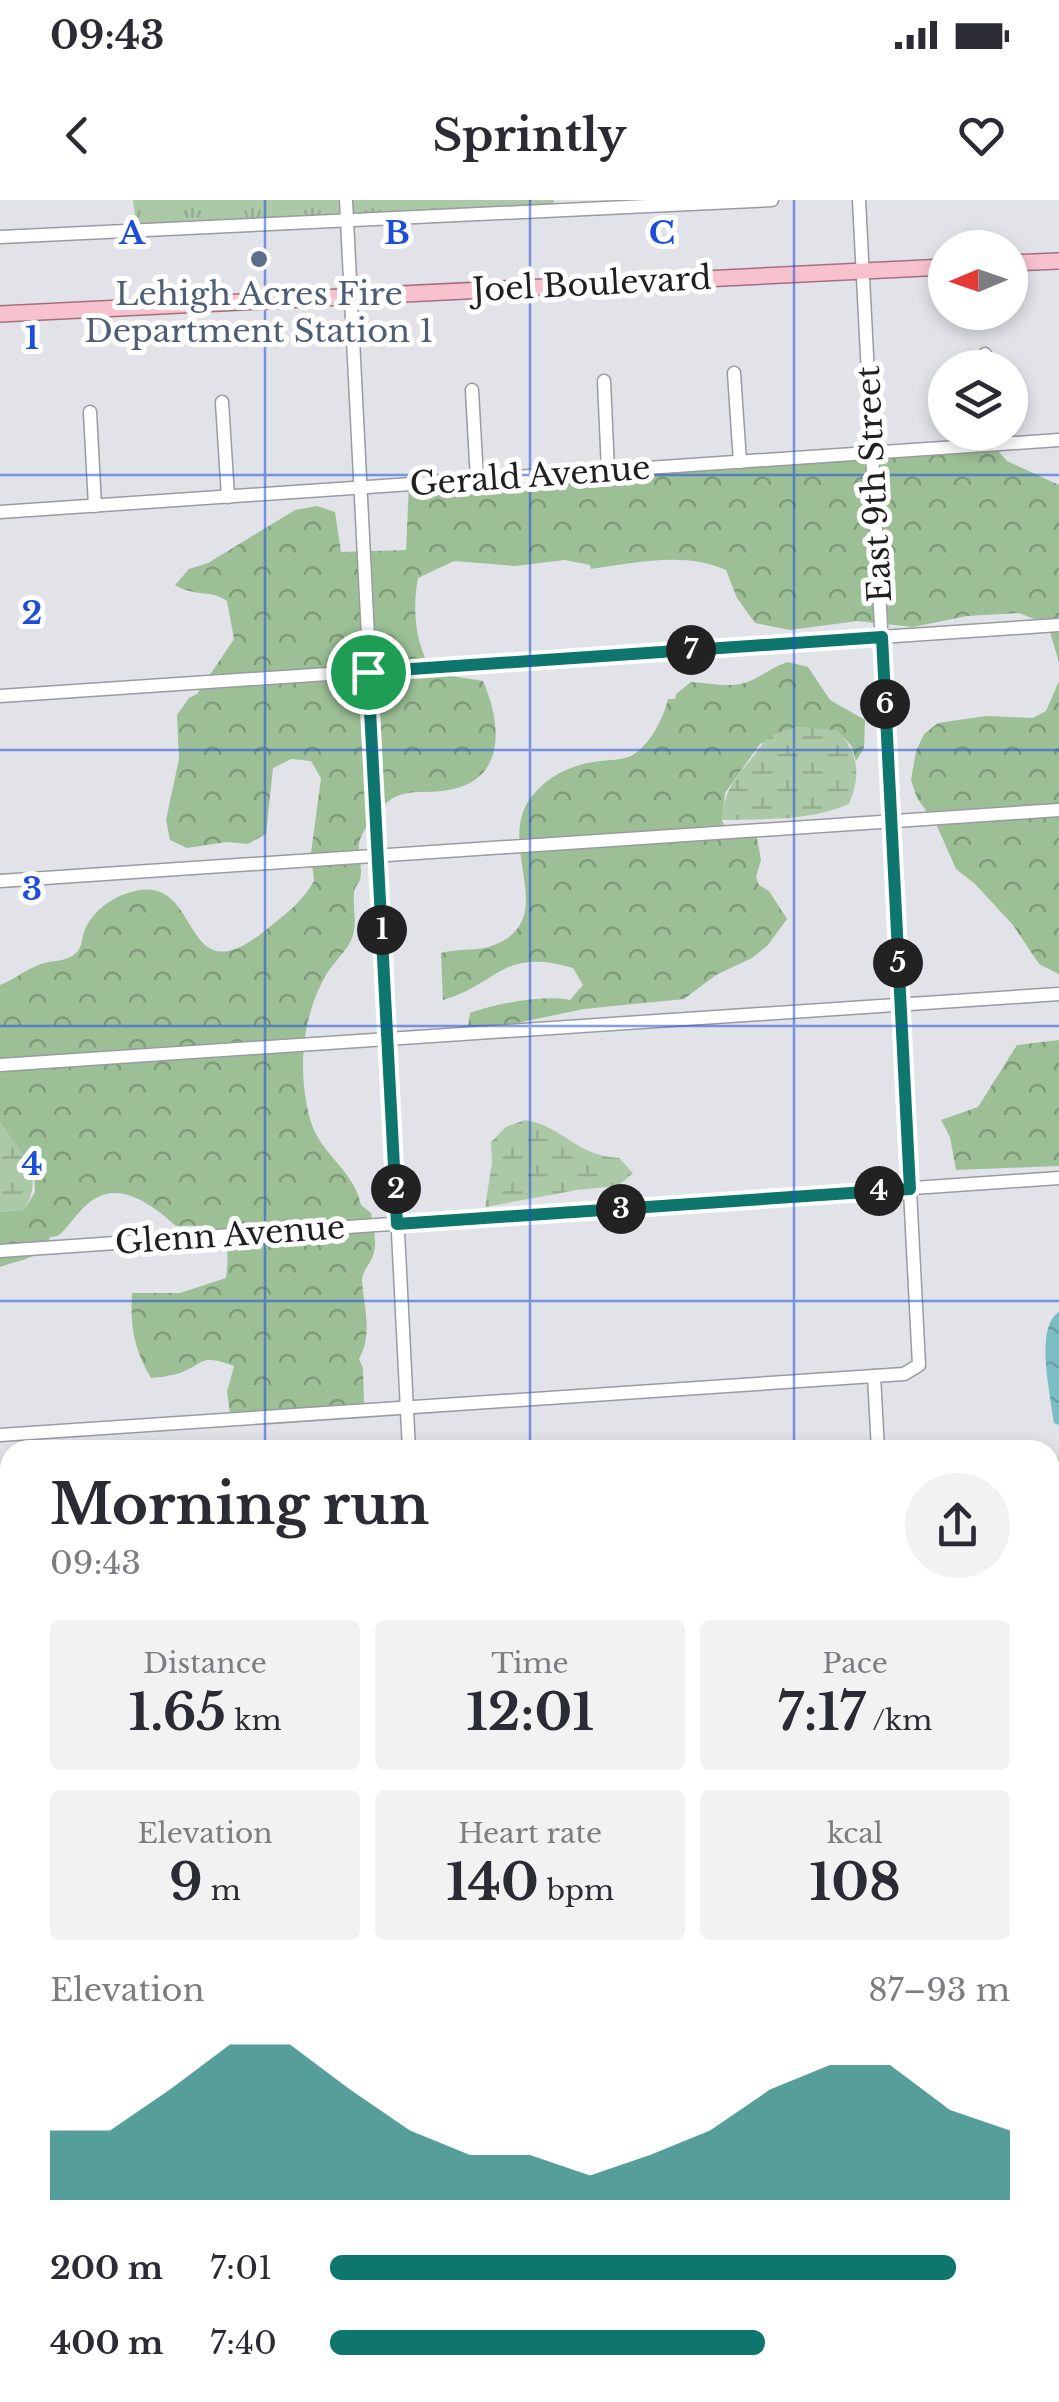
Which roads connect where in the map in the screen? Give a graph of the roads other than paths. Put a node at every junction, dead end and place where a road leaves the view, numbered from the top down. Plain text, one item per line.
1 (346, 200) edge
2 (772, 200) edge
3 (858, 200) edge
4 (346, 220) junction
5 (0, 237) edge
6 (1059, 261) edge
7 (1028, 263) edge
8 (928, 268) edge
9 (862, 271) junction
10 (349, 296) junction
11 (0, 314) edge
12 (734, 374) dead end
13 (604, 381) dead end
14 (472, 390) dead end
15 (222, 402) dead end
16 (90, 412) dead end
17 (1028, 440) edge
18 (1059, 440) edge
19 (928, 446) edge
20 (872, 453) junction
21 (740, 462) junction
22 (608, 471) junction
23 (477, 480) junction
24 (358, 488) junction
25 (228, 497) junction
26 (95, 506) junction
27 (0, 512) edge
28 (1059, 625) edge
29 (882, 637) junction
30 (368, 672) junction
31 (0, 696) edge
32 (1059, 810) edge
33 (892, 821) junction
34 (378, 855) junction
35 (0, 881) edge
36 (1059, 994) edge
37 (901, 1005) junction
38 (388, 1039) junction
39 (0, 1065) edge
40 (1059, 1178) edge
41 (910, 1189) junction
42 (397, 1224) junction
43 (0, 1251) edge
44 (874, 1376) junction
45 (407, 1408) junction
46 (0, 1435) edge
47 (409, 1440) edge
48 (877, 1440) edge

1 - 4 street
2 - 4 street
3 - 9 street, East 9th Street
4 - 5 street
4 - 10 street
6 - 7 main road
8 - 9 main road, Joel Boulevard
9 - 10 main road, Joel Boulevard
9 - 20 street, East 9th Street
10 - 11 main road, Joel Boulevard
10 - 24 street
12 - 21 street
13 - 22 street
14 - 23 street
15 - 25 street
16 - 26 street
17 - 18 street, Gerald Avenue
19 - 20 street, Gerald Avenue
20 - 21 street, Gerald Avenue
20 - 29 street, East 9th Street
21 - 22 street, Gerald Avenue
22 - 23 street, Gerald Avenue
23 - 24 street, Gerald Avenue
24 - 25 street, Gerald Avenue
24 - 30 street
25 - 26 street, Gerald Avenue
26 - 27 street, Gerald Avenue
28 - 29 street
29 - 30 street
29 - 33 street, East 9th Street
30 - 31 street
30 - 34 street
32 - 33 street
33 - 34 street
33 - 37 street, East 9th Street
34 - 35 street
34 - 38 street
36 - 37 street
37 - 38 street
37 - 41 street, East 9th Street
38 - 39 street
38 - 42 street
40 - 41 street, Glenn Avenue
41 - 42 street, Glenn Avenue
41 - 44 street, East 9th Street
42 - 43 street, Glenn Avenue
42 - 45 street
44 - 45 street
44 - 48 street
45 - 46 street
45 - 47 street

